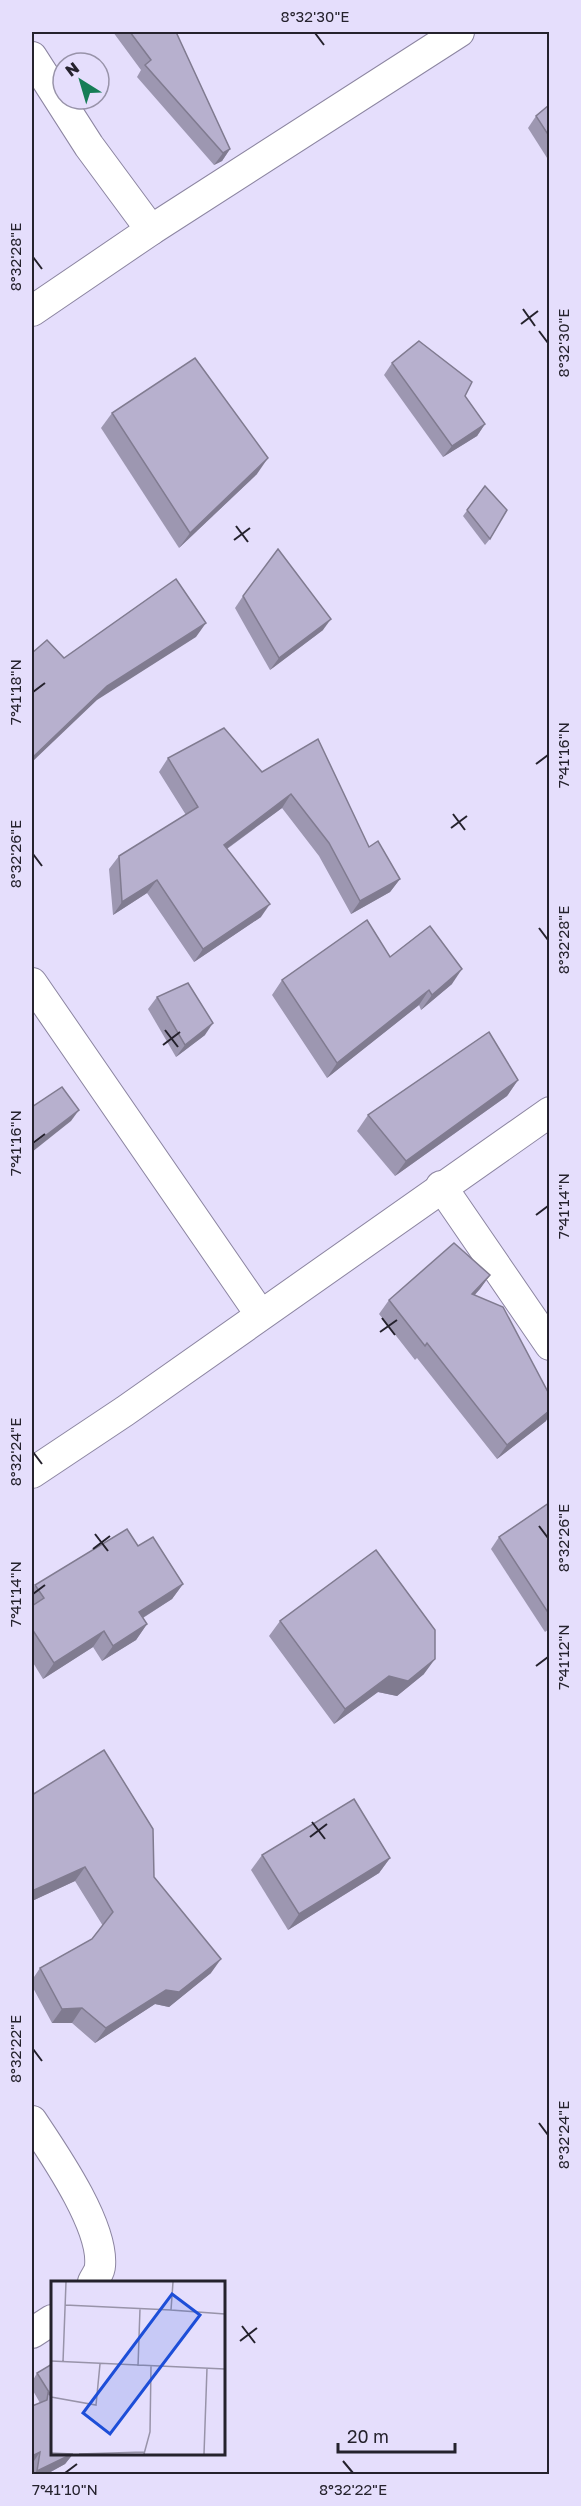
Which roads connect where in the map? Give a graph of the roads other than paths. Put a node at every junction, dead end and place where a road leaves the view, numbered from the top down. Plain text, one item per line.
1 (459, 32) edge
2 (32, 57) edge
3 (151, 230) junction
4 (32, 311) edge
5 (32, 983) edge
6 (549, 1112) edge
7 (441, 1186) junction
8 (260, 1314) junction
9 (549, 1345) edge
10 (32, 1473) edge
11 (32, 2121) edge
12 (94, 2281) edge
13 (51, 2321) edge
14 (32, 2333) edge

1 - 3 street
2 - 3 street
3 - 4 street
5 - 8 street
6 - 7 street
7 - 8 street
7 - 9 street
8 - 10 street
11 - 12 street
13 - 14 street

